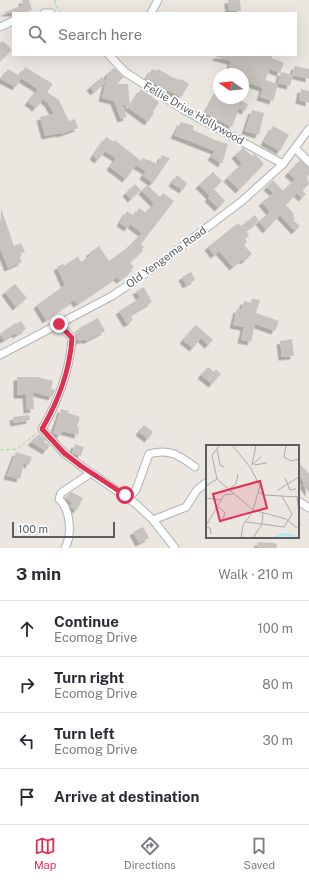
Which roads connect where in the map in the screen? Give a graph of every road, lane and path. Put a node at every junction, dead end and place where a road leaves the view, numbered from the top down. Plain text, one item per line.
1 (55, 0) edge
2 (158, 0) edge
3 (60, 12) edge
4 (152, 12) edge
5 (12, 21) edge
6 (0, 27) edge
7 (111, 56) edge
8 (309, 129) edge
9 (296, 148) junction
10 (309, 162) edge
11 (283, 164) junction
12 (59, 324) junction
13 (0, 355) edge
14 (42, 429) junction
15 (0, 450) edge
16 (195, 467) dead end
17 (92, 473) junction
18 (206, 483) edge
19 (128, 498) junction
20 (299, 502) edge
21 (309, 508) edge
22 (153, 520) junction
23 (65, 548) edge
24 (175, 548) edge

1 - 3 path
2 - 4 street
5 - 6 street
7 - 11 street, Fellie Drive Hollywood
8 - 9 street, Old Yengema Road
9 - 10 street
9 - 11 street, Old Yengema Road
11 - 12 street, Old Yengema Road
12 - 13 street, Old Yengema Road
12 - 14 street
14 - 15 path
14 - 17 street
16 - 19 street
17 - 19 street
17 - 23 street
18 - 22 street
19 - 22 street
20 - 21 street
22 - 24 street

